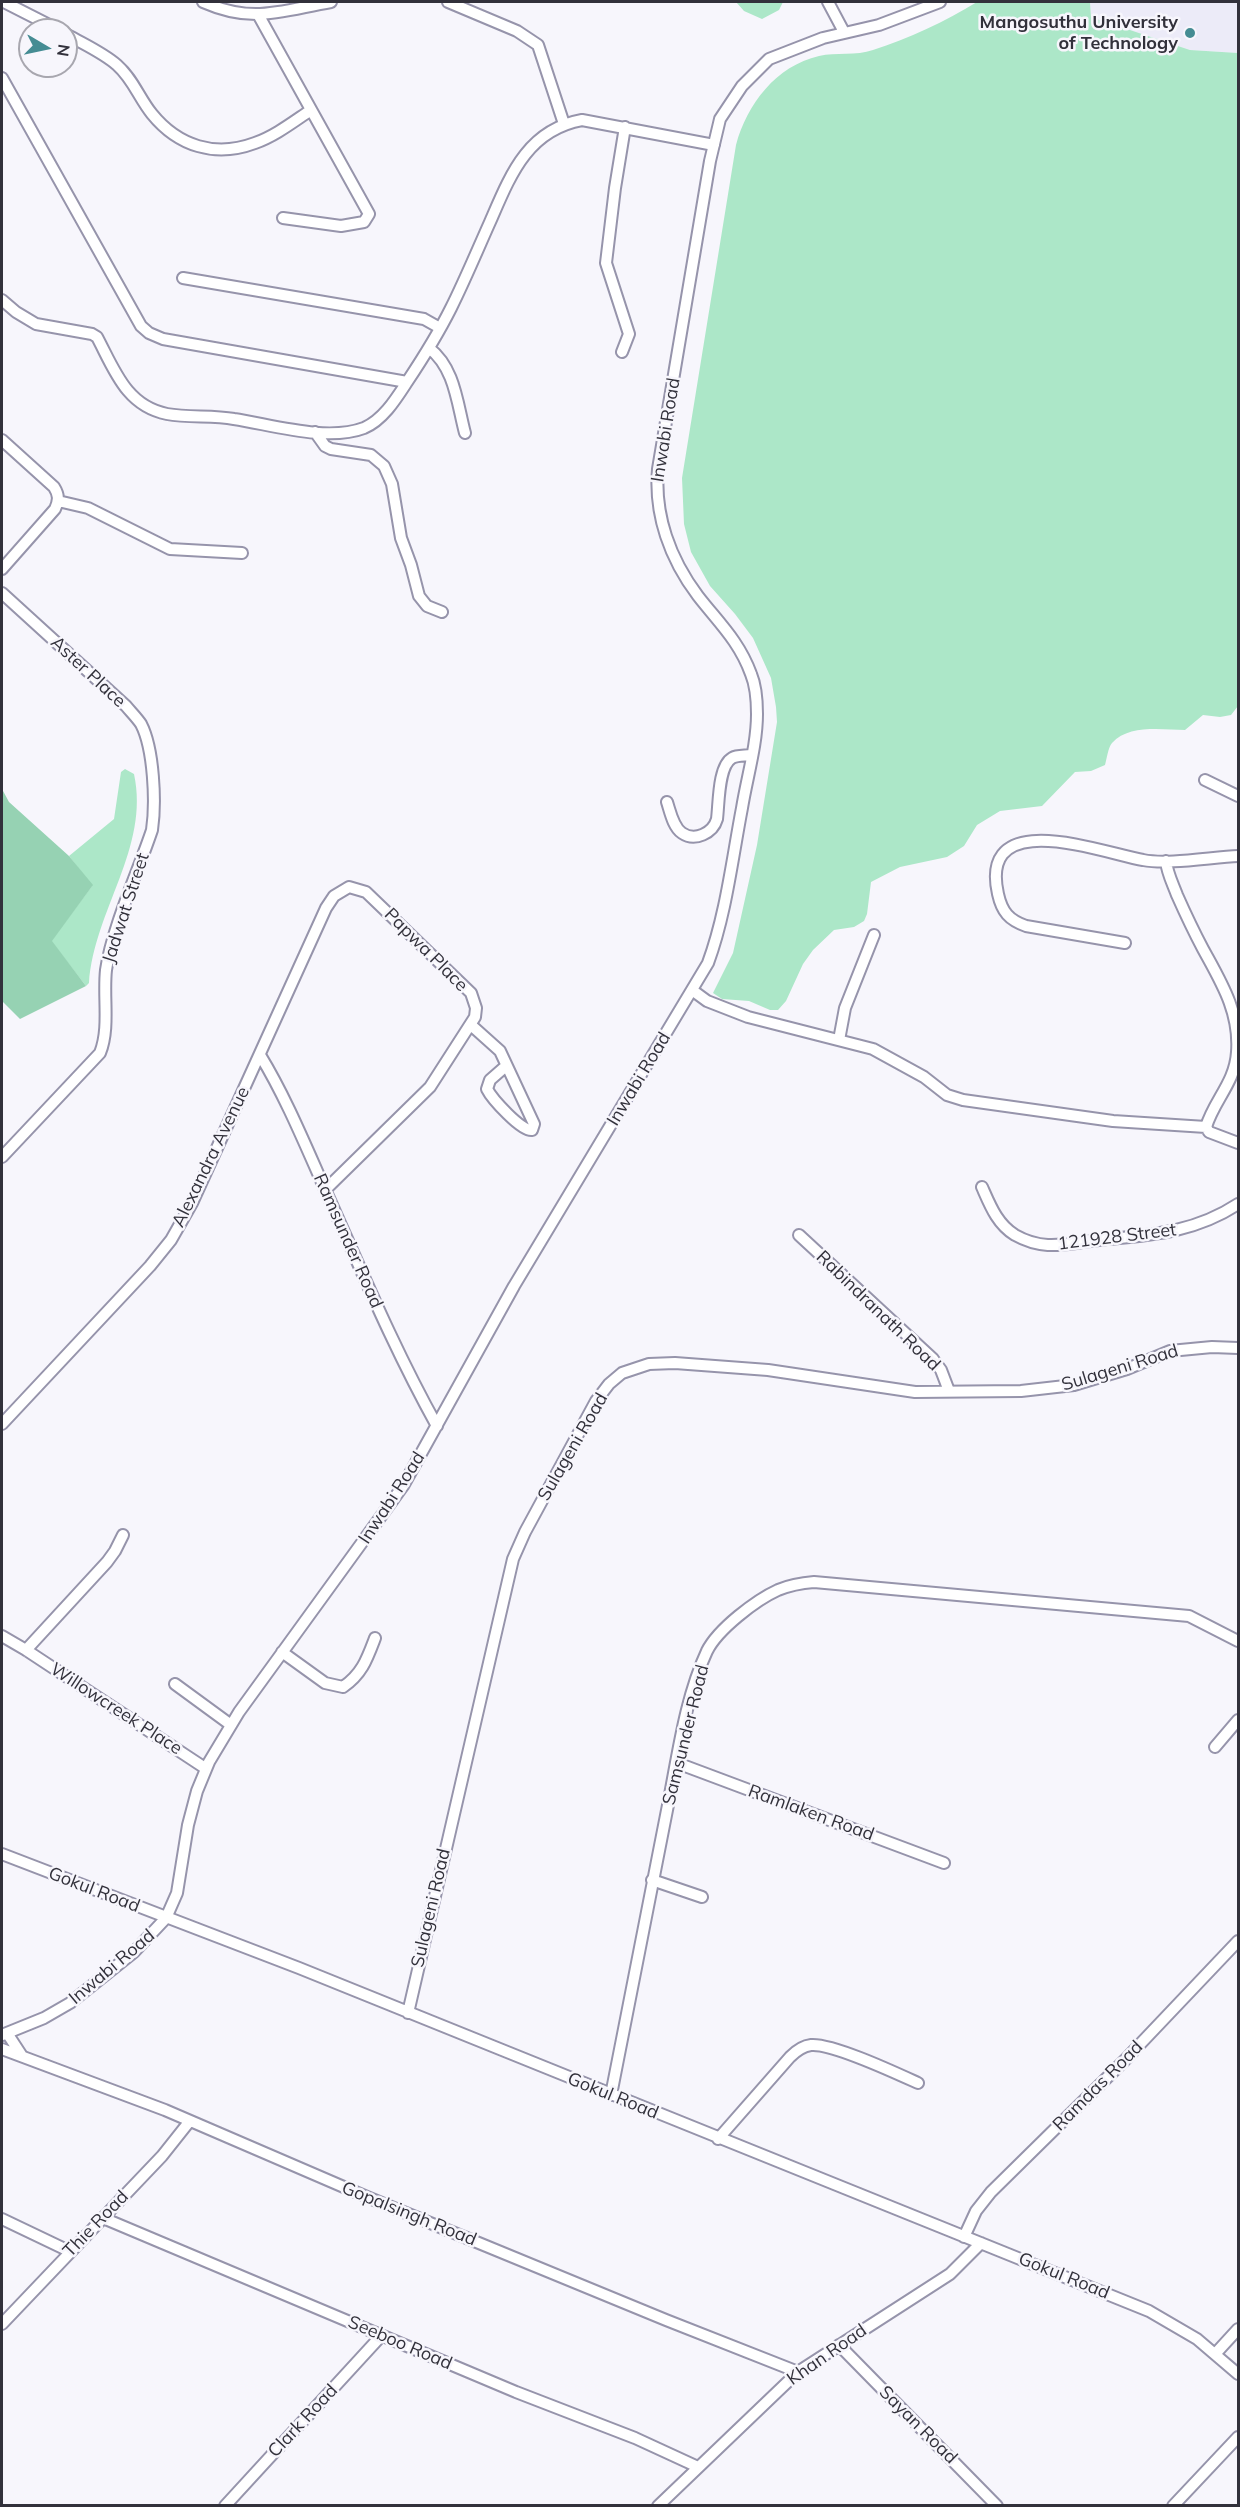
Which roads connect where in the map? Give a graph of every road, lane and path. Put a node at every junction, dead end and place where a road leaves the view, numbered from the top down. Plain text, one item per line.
1 (4, 2) edge
2 (203, 2) edge
3 (331, 2) edge
4 (448, 2) edge
5 (828, 2) edge
6 (940, 2) edge
7 (259, 16) junction
8 (35, 18) edge
9 (844, 32) junction
10 (78, 40) edge
11 (2, 78) edge
12 (311, 110) junction
13 (564, 124) junction
14 (625, 127) junction
15 (714, 145) junction
16 (283, 218) dead end
17 (183, 278) dead end
18 (2, 300) edge
19 (440, 328) junction
20 (429, 348) junction
21 (622, 352) dead end
22 (407, 382) junction
23 (315, 432) junction
24 (465, 433) dead end
25 (2, 440) edge
26 (58, 501) junction
27 (242, 553) dead end
28 (2, 569) edge
29 (2, 593) edge
30 (442, 612) dead end
31 (751, 755) junction
32 (151, 765) joint
33 (1205, 780) dead end
34 (1239, 796) edge
35 (667, 802) dead end
36 (1239, 856) edge
37 (1166, 861) junction
38 (349, 886) joint
39 (874, 935) dead end
40 (1125, 943) dead end
41 (692, 990) junction
42 (471, 1025) junction
43 (839, 1040) junction
44 (260, 1055) junction
45 (506, 1066) junction
46 (1206, 1127) junction
47 (1239, 1143) edge
48 (2, 1158) edge
49 (982, 1187) dead end
50 (325, 1190) junction
51 (1239, 1204) edge
52 (799, 1235) dead end
53 (1239, 1348) edge
54 (949, 1391) junction
55 (2, 1424) edge
56 (436, 1426) junction
57 (123, 1535) dead end
58 (2, 1636) edge
59 (375, 1638) dead end
60 (1239, 1641) edge
61 (26, 1650) junction
62 (282, 1652) junction
63 (175, 1684) dead end
64 (1239, 1720) edge
65 (231, 1725) junction
66 (1215, 1747) dead end
67 (677, 1763) junction
68 (205, 1768) junction
69 (2, 1854) edge
70 (944, 1863) dead end
71 (652, 1880) junction
72 (702, 1897) dead end
73 (166, 1918) junction
74 (1239, 1941) edge
75 (408, 2013) junction
76 (4, 2034) edge
77 (2, 2049) edge
78 (22, 2056) junction
79 (918, 2083) dead end
80 (611, 2095) junction
81 (189, 2122) junction
82 (718, 2139) junction
83 (2, 2218) edge
84 (103, 2218) junction
85 (964, 2236) junction
86 (981, 2243) junction
87 (69, 2251) junction
88 (2, 2324) edge
89 (1239, 2329) edge
90 (381, 2336) junction
91 (839, 2345) junction
92 (1216, 2353) junction
93 (798, 2372) junction
94 (1239, 2374) edge
95 (1239, 2437) edge
96 (698, 2467) junction
97 (225, 2505) edge
98 (658, 2505) edge
99 (997, 2505) edge
100 (1173, 2505) edge

1 - 8 street
2 - 7 street
3 - 7 street
4 - 13 street
5 - 9 street
6 - 9 street, Inwabi Road
7 - 12 street
9 - 15 street, Inwabi Road
10 - 12 street
11 - 22 street
12 - 16 street
13 - 14 street
13 - 19 street
14 - 15 street
14 - 21 street
15 - 31 street, Inwabi Road
17 - 19 street
18 - 23 street
19 - 20 street
20 - 22 street
20 - 24 street
22 - 23 street
23 - 30 street
25 - 26 street
26 - 27 street
26 - 28 street
29 - 32 street, Aster Place
31 - 35 street
31 - 41 street, Inwabi Road
32 - 48 street, Jadwat Street
33 - 34 street
36 - 37 street
37 - 40 street
37 - 46 street
38 - 42 street, Papwa Place
38 - 44 street, Alexandra Avenue
39 - 43 street
41 - 43 street
41 - 56 street, Inwabi Road
42 - 45 street
42 - 50 street
43 - 46 street
44 - 50 street, Ramsunder Road
44 - 55 street, Alexandra Avenue
45 - 45 street
46 - 47 street
49 - 51 street, 121928 Street
50 - 56 street, Ramsunder Road
52 - 54 street, Rabindranath Road
53 - 54 street, Sulageni Road
54 - 75 street, Sulageni Road
56 - 62 street, Inwabi Road
57 - 61 street
58 - 61 street, Willowcreek Place
59 - 62 street
60 - 67 street, Samsunder Road
61 - 68 street, Willowcreek Place
62 - 65 street, Inwabi Road
63 - 65 street
64 - 66 street
65 - 68 street, Inwabi Road
67 - 70 street, Ramlaken Road
67 - 71 street, Samsunder Road
68 - 73 street, Inwabi Road
69 - 73 street, Gokul Road
71 - 72 street
71 - 80 street, Samsunder Road
73 - 75 street, Gokul Road
73 - 76 street, Inwabi Road
74 - 85 street, Ramdas Road
75 - 80 street, Gokul Road
76 - 78 street
77 - 78 street, Gopalsingh Road
78 - 81 street, Gopalsingh Road
79 - 82 street
80 - 82 street, Gokul Road
81 - 84 street, Thie Road
81 - 93 street, Gopalsingh Road
82 - 85 street, Gokul Road
83 - 87 street
84 - 87 street, Thie Road
84 - 90 street, Seeboo Road
85 - 86 street, Gokul Road
86 - 91 street, Khan Road
86 - 92 street, Gokul Road
87 - 88 street, Thie Road
89 - 92 street
90 - 96 street, Seeboo Road
90 - 97 street, Clark Road
91 - 93 street, Khan Road
91 - 99 street, Sayan Road
92 - 94 street, Gokul Road
93 - 96 street, Khan Road
95 - 100 street
96 - 98 street, Khan Road

